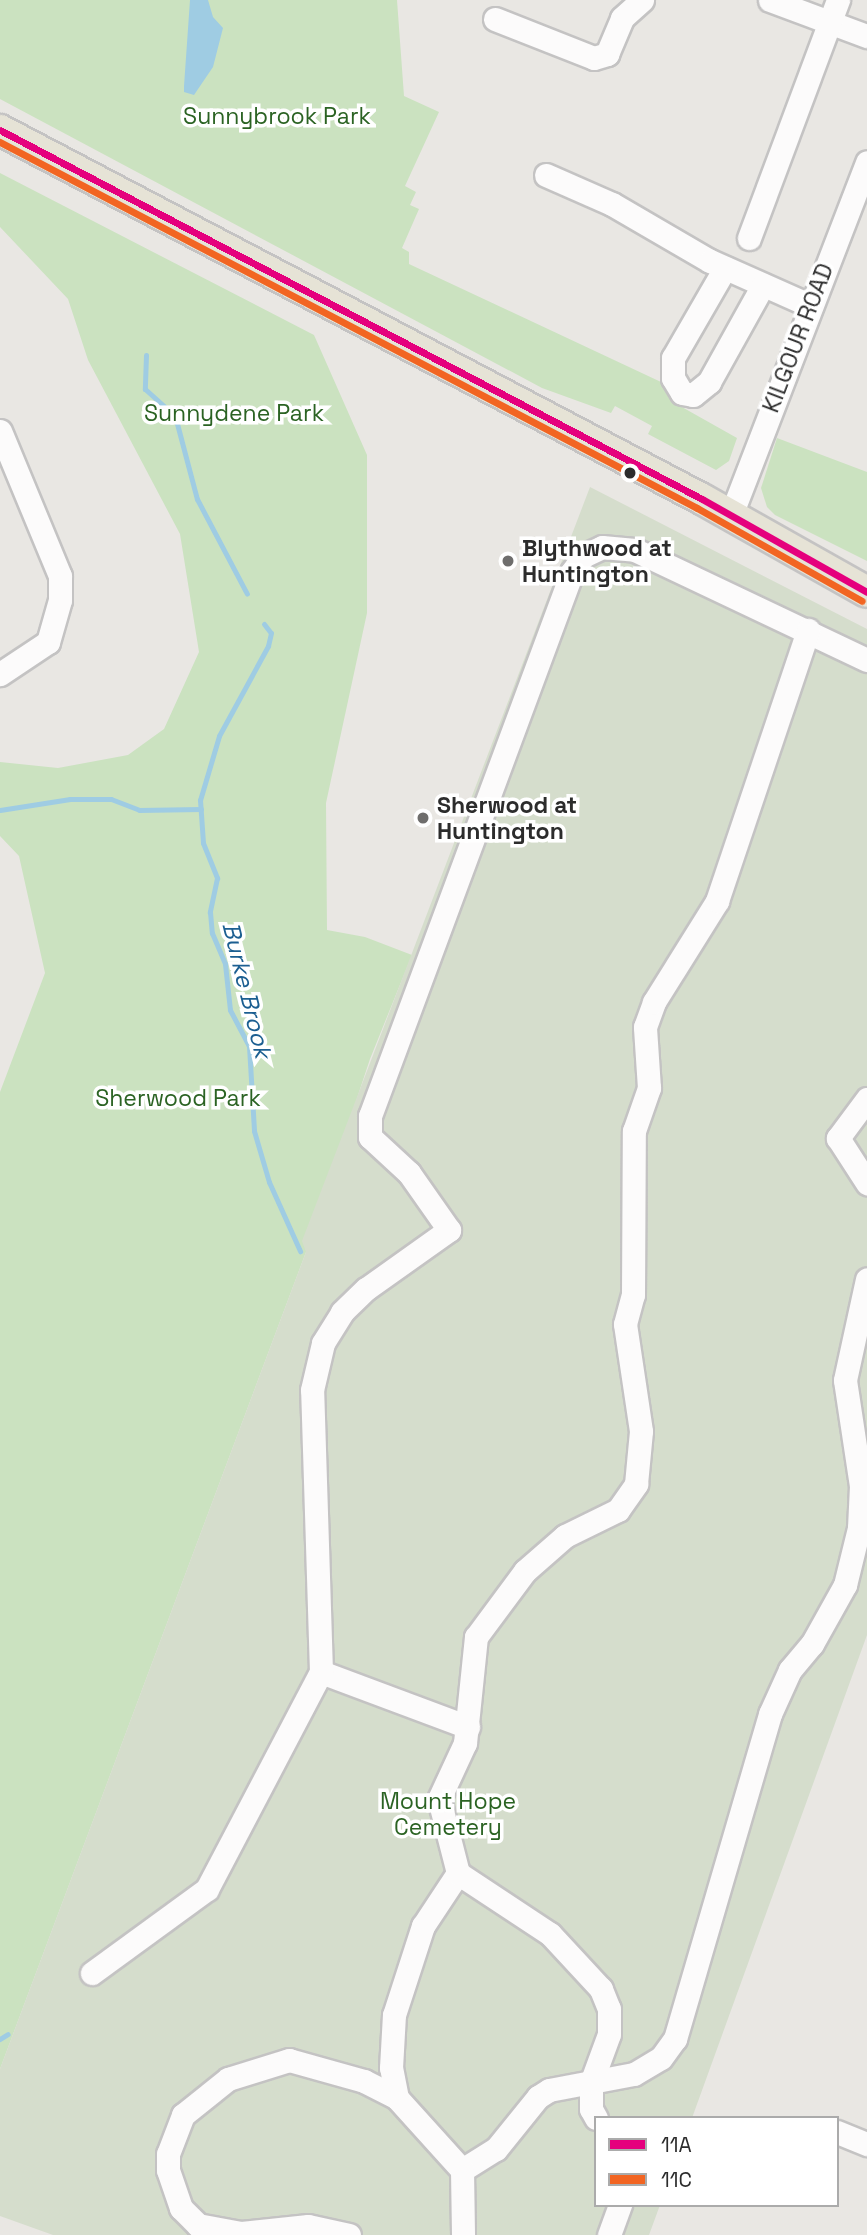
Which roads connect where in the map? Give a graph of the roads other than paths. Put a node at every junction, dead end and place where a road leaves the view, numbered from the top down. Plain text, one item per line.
1 (642, 0) edge
2 (770, 0) edge
3 (838, 0) edge
4 (495, 19) dead end
5 (830, 22) junction
6 (867, 36) edge
7 (2, 136) edge
8 (867, 162) edge
9 (546, 175) dead end
10 (749, 238) dead end
11 (725, 268) junction
12 (763, 285) junction
13 (809, 305) junction
14 (0, 431) edge
15 (731, 515) junction
16 (867, 592) edge
17 (808, 630) junction
18 (867, 660) edge
19 (0, 674) edge
20 (867, 1099) edge
21 (867, 1183) edge
22 (867, 1279) edge
23 (321, 1671) junction
24 (468, 1727) junction
25 (458, 1872) junction
26 (92, 1973) dead end
27 (591, 2083) junction
28 (397, 2098) junction
29 (595, 2116) edge
30 (839, 2133) edge
31 (867, 2144) edge
32 (462, 2170) junction
33 (619, 2207) edge
34 (349, 2235) edge
35 (463, 2235) edge
36 (609, 2235) edge

1 - 4 street
2 - 5 street
3 - 5 street
5 - 6 street
5 - 10 street
7 - 15 main road
8 - 13 street, KILGOUR ROAD
9 - 11 street
11 - 12 street
11 - 12 street
12 - 13 street
13 - 15 street, KILGOUR ROAD
14 - 19 street
15 - 16 main road
17 - 18 street
17 - 23 street
17 - 24 street
20 - 21 street
22 - 27 street
23 - 24 street
23 - 26 street
24 - 25 street
25 - 27 street
25 - 28 street
27 - 29 street
27 - 32 street
28 - 32 street
28 - 34 street
30 - 31 street
32 - 35 street
33 - 36 street

